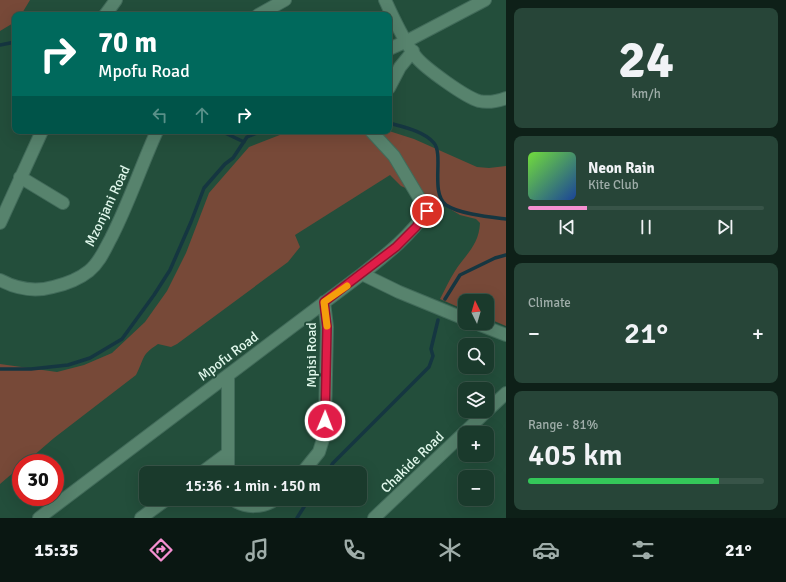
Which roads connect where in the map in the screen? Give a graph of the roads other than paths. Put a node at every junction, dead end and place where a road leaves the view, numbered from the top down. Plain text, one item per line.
1 (116, 0) edge
2 (285, 0) edge
3 (384, 0) edge
4 (485, 0) edge
5 (107, 12) edge
6 (263, 12) edge
7 (391, 12) edge
8 (392, 14) edge
9 (410, 46) junction
10 (392, 49) edge
11 (392, 82) edge
12 (506, 98) edge
13 (41, 134) edge
14 (156, 134) edge
15 (375, 134) edge
16 (20, 177) junction
17 (63, 203) dead end
18 (0, 223) edge
19 (362, 274) junction
20 (0, 280) edge
21 (324, 302) junction
22 (458, 316) edge
23 (492, 330) edge
24 (506, 336) edge
25 (228, 375) junction
26 (506, 393) edge
27 (494, 404) edge
28 (480, 418) edge
29 (228, 453) junction
30 (210, 466) edge
31 (228, 466) edge
32 (309, 466) edge
33 (157, 506) edge
34 (39, 518) edge
35 (141, 518) edge
36 (374, 518) edge

1 - 5 street
2 - 6 street
3 - 7 street
4 - 9 street
8 - 9 street
9 - 10 street
9 - 11 street
9 - 12 street
13 - 16 street
14 - 20 street, Mzonjani Road
15 - 19 street, Mpofu Road
16 - 17 street
16 - 18 street
19 - 21 street, Mpofu Road
19 - 22 street
21 - 25 street, Mpofu Road
21 - 32 street, Mpisi Road
23 - 24 street
25 - 29 street
25 - 34 street, Mpofu Road
26 - 27 street, Chakide Road
28 - 36 street, Chakide Road
29 - 30 street
29 - 31 street
33 - 35 street

